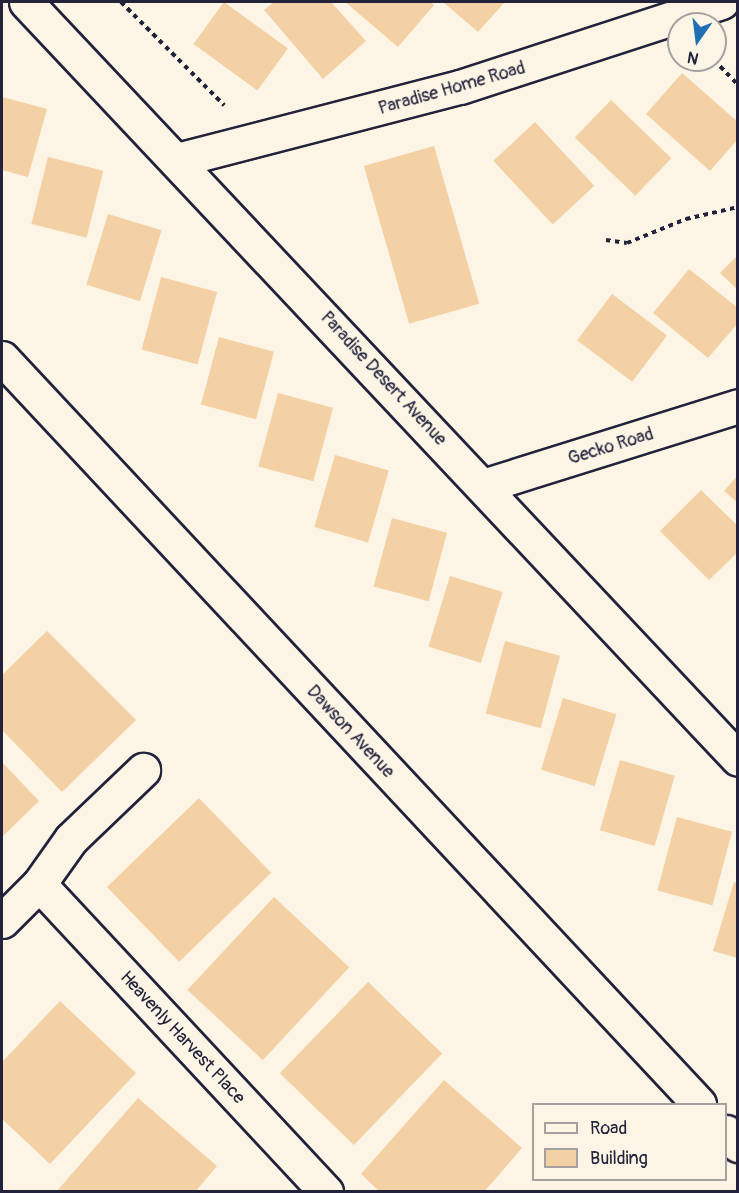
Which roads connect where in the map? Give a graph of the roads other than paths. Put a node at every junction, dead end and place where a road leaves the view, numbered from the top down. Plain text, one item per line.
1 (26, 2) edge
2 (722, 2) edge
3 (177, 160) junction
4 (2, 358) edge
5 (738, 406) edge
6 (483, 486) junction
7 (738, 759) edge
8 (143, 770) dead end
9 (39, 884) junction
10 (2, 921) edge
11 (698, 1103) edge
12 (727, 1133) edge
13 (738, 1145) edge
14 (326, 1191) edge

1 - 3 street, Paradise Desert Avenue
2 - 3 street, Paradise Home Road
3 - 6 street, Paradise Desert Avenue
4 - 11 street, Dawson Avenue
5 - 6 street, Gecko Road
6 - 7 street, Paradise Desert Avenue
8 - 9 street
9 - 10 street
9 - 14 street, Heavenly Harvest Place
12 - 13 street

